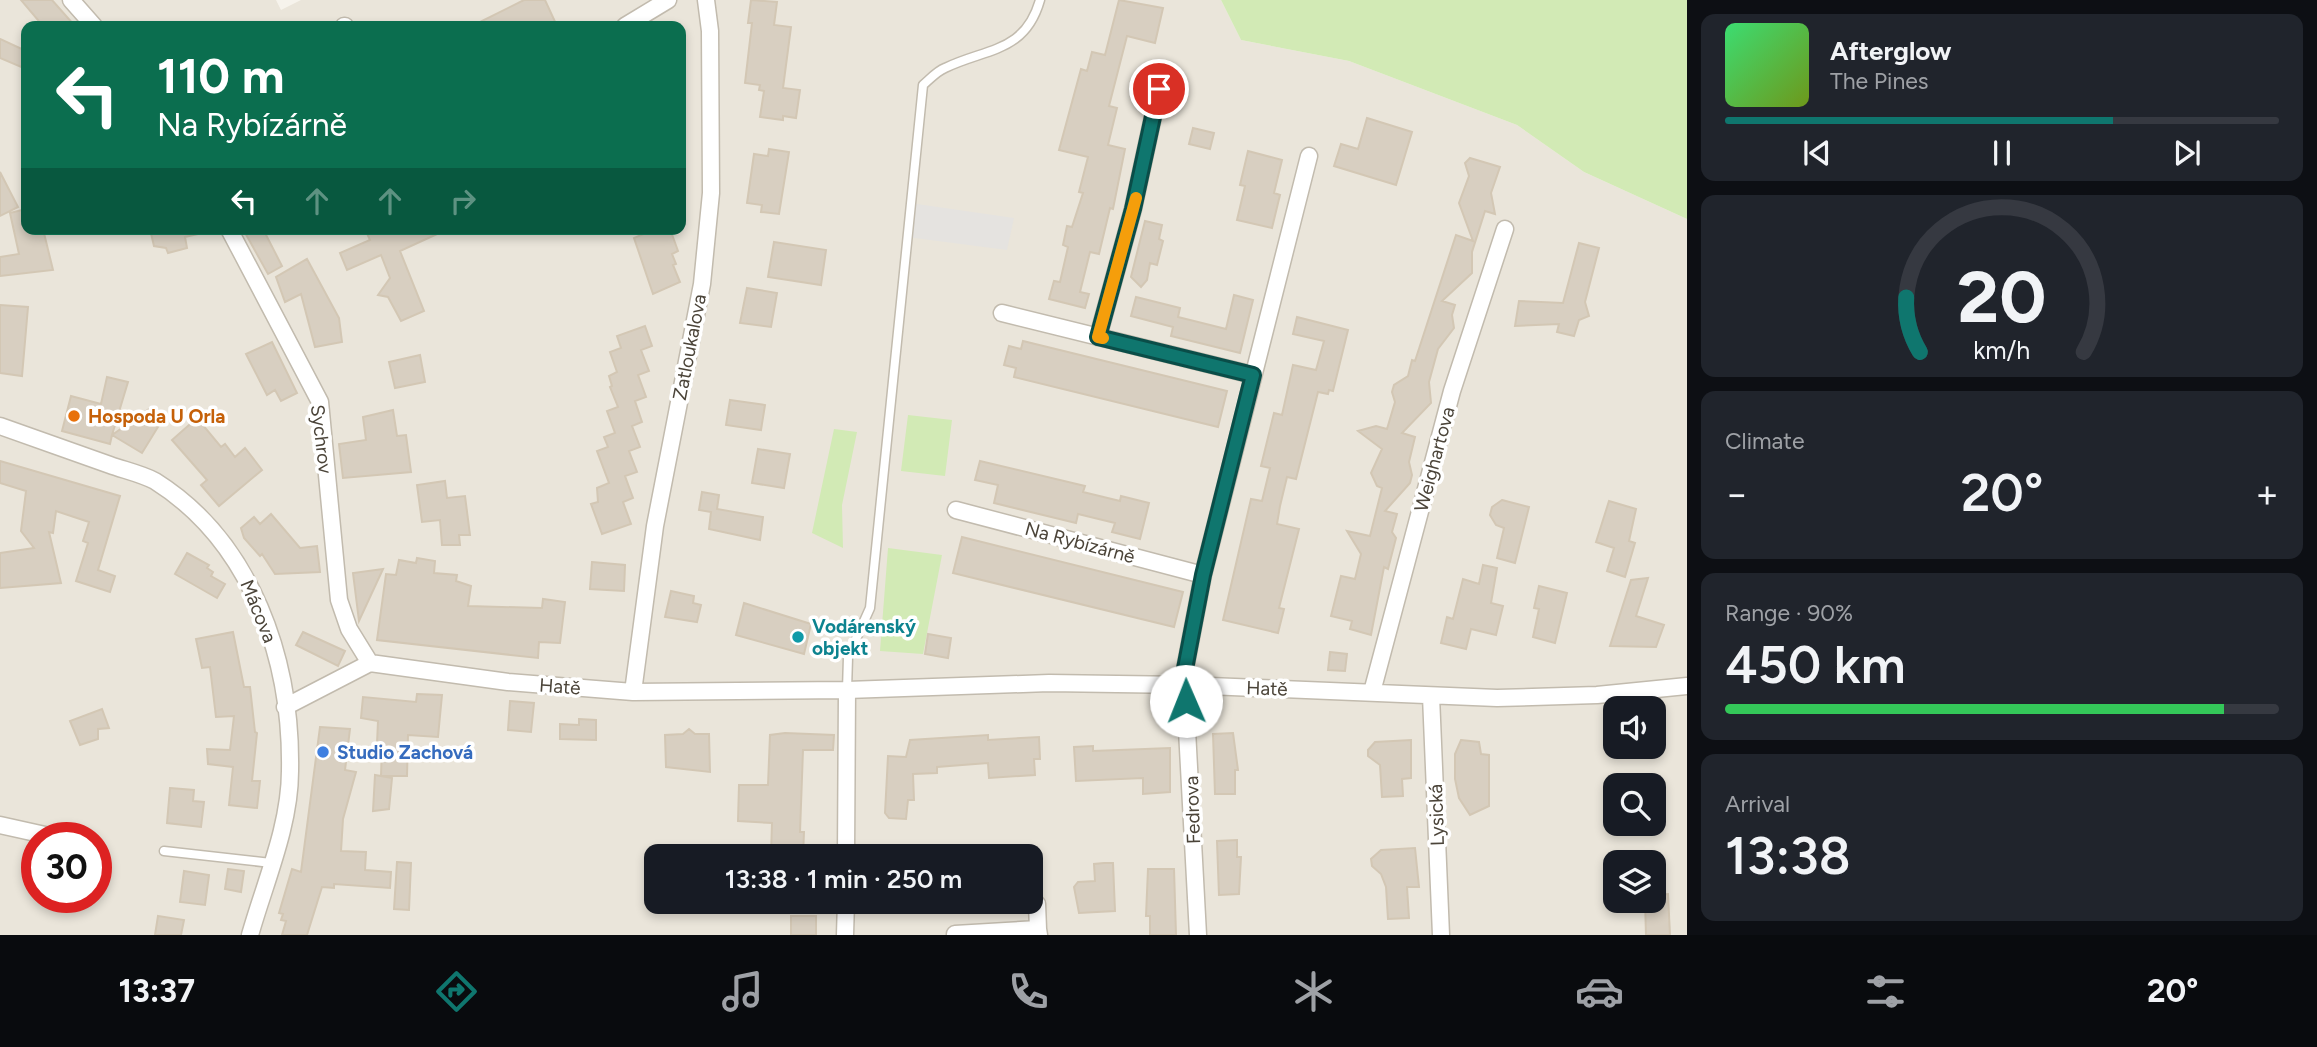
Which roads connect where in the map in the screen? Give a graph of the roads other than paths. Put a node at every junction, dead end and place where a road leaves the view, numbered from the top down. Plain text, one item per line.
1 (71, 0) edge
2 (668, 0) edge
3 (706, 0) edge
4 (1040, 0) edge
5 (90, 21) edge
6 (633, 21) edge
7 (1159, 89) dead end
8 (1309, 156) dead end
9 (1505, 229) dead end
10 (232, 235) edge
11 (1002, 313) dead end
12 (1098, 337) junction
13 (1253, 375) junction
14 (0, 426) edge
15 (956, 510) dead end
16 (1203, 575) junction
17 (370, 663) junction
18 (1185, 685) junction
19 (1687, 686) edge
20 (847, 690) junction
21 (633, 692) junction
22 (1372, 692) junction
23 (1431, 696) junction
24 (285, 707) junction
25 (0, 825) edge
26 (21, 830) edge
27 (846, 844) edge
28 (164, 851) dead end
29 (271, 863) junction
30 (846, 914) edge
31 (1038, 914) edge
32 (1039, 932) edge
33 (955, 934) edge
34 (250, 935) edge
35 (845, 935) edge
36 (1198, 935) edge
37 (1441, 935) edge

1 - 5 street
2 - 6 street
3 - 21 street, Zatloukalova
4 - 20 lane
7 - 12 street
8 - 13 street
9 - 22 street, Weighartova
10 - 17 street, Sychrov
11 - 12 street
12 - 13 street
13 - 16 street
14 - 24 street, Mácova
15 - 16 street, Na Rybízárně
16 - 18 street
17 - 21 street, Hatě
17 - 24 street
18 - 20 street, Hatě
18 - 22 street, Hatě
18 - 36 street, Fedrova
19 - 23 street, Hatě
20 - 21 street, Hatě
20 - 27 street
22 - 23 street, Hatě
23 - 37 street, Lysická
24 - 29 street, Mácova
25 - 26 street
28 - 29 lane
29 - 34 street, Mácova
30 - 35 street
31 - 32 street
32 - 33 street

